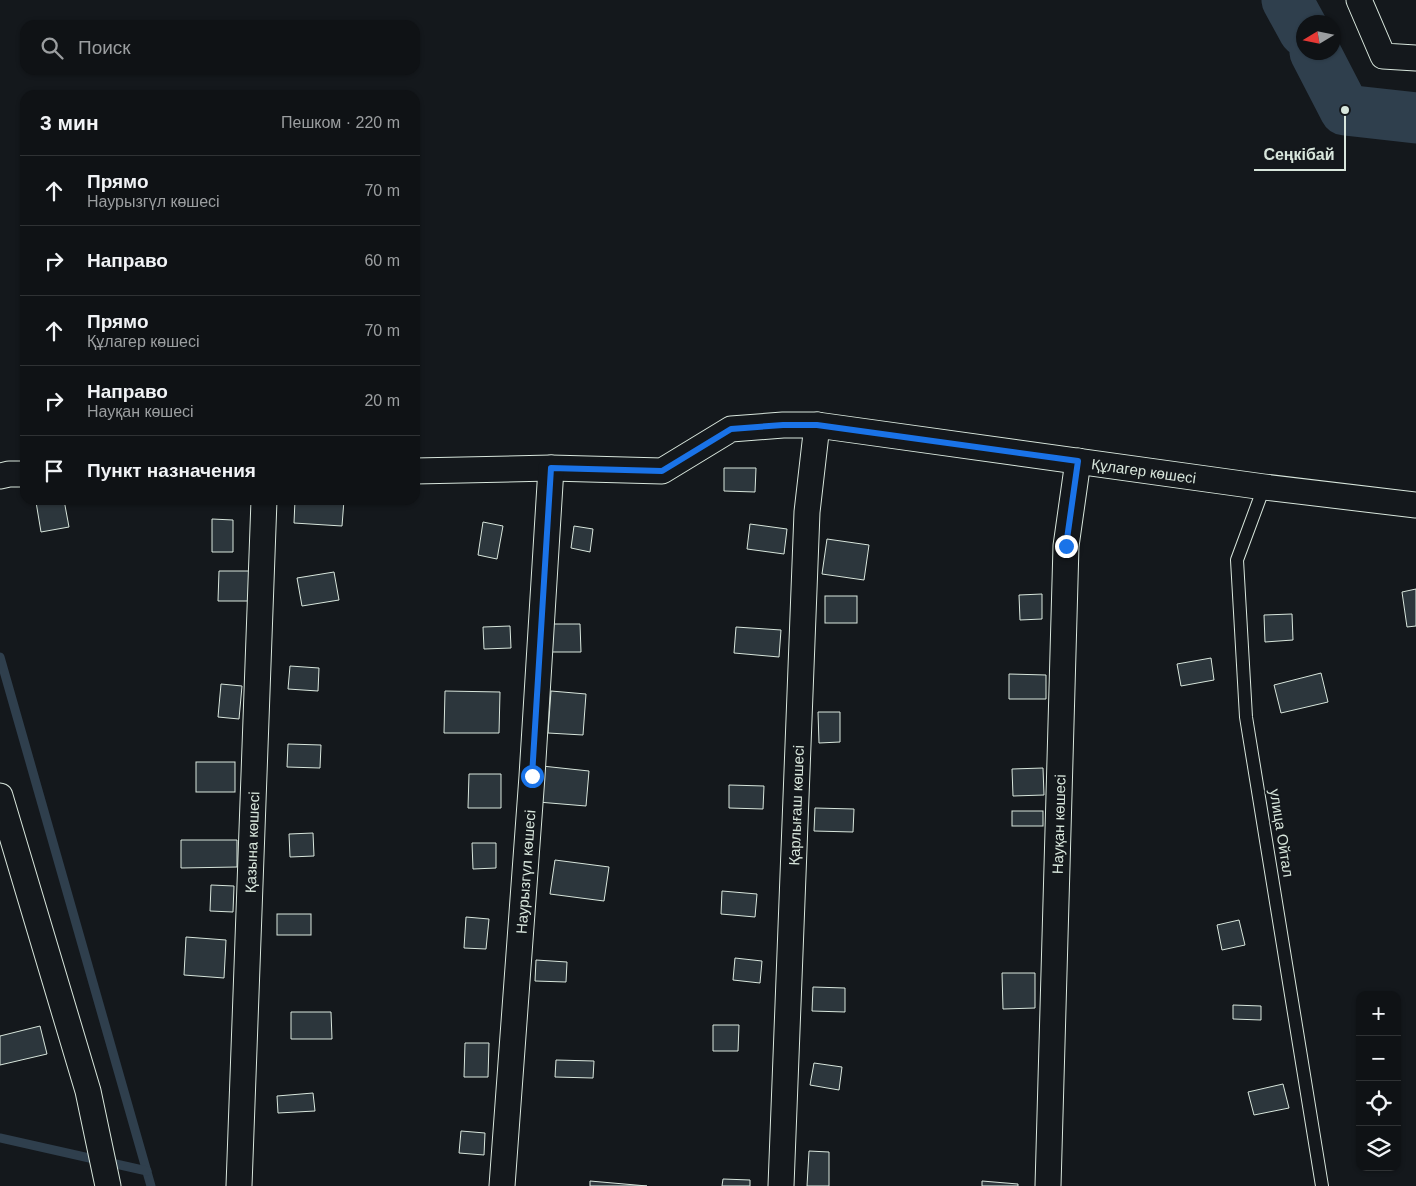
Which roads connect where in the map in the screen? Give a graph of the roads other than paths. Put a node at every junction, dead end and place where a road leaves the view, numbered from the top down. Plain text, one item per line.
1 (1359, 0) edge
2 (1416, 58) edge
3 (817, 425) junction
4 (1078, 461) junction
5 (551, 468) junction
6 (420, 471) edge
7 (20, 474) edge
8 (0, 476) edge
9 (1264, 487) junction
10 (264, 505) edge
11 (1416, 505) edge
12 (0, 796) edge
13 (108, 1186) edge
14 (239, 1186) edge
15 (502, 1186) edge
16 (781, 1186) edge
17 (1048, 1186) edge
18 (1322, 1186) edge

1 - 2 street
3 - 4 street, Құлагер көшесі
3 - 5 street, Құлагер көшесі
3 - 16 street, Қарлығаш көшесі
4 - 9 street, Құлагер көшесі
4 - 17 street, Науқан көшесі
5 - 6 street, Құлагер көшесі
5 - 15 street, Наурызгүл көшесі
7 - 8 street
9 - 11 street, Құлагер көшесі
9 - 18 lane, улица Ойтал
10 - 14 street, Қазына көшесі
12 - 13 street

